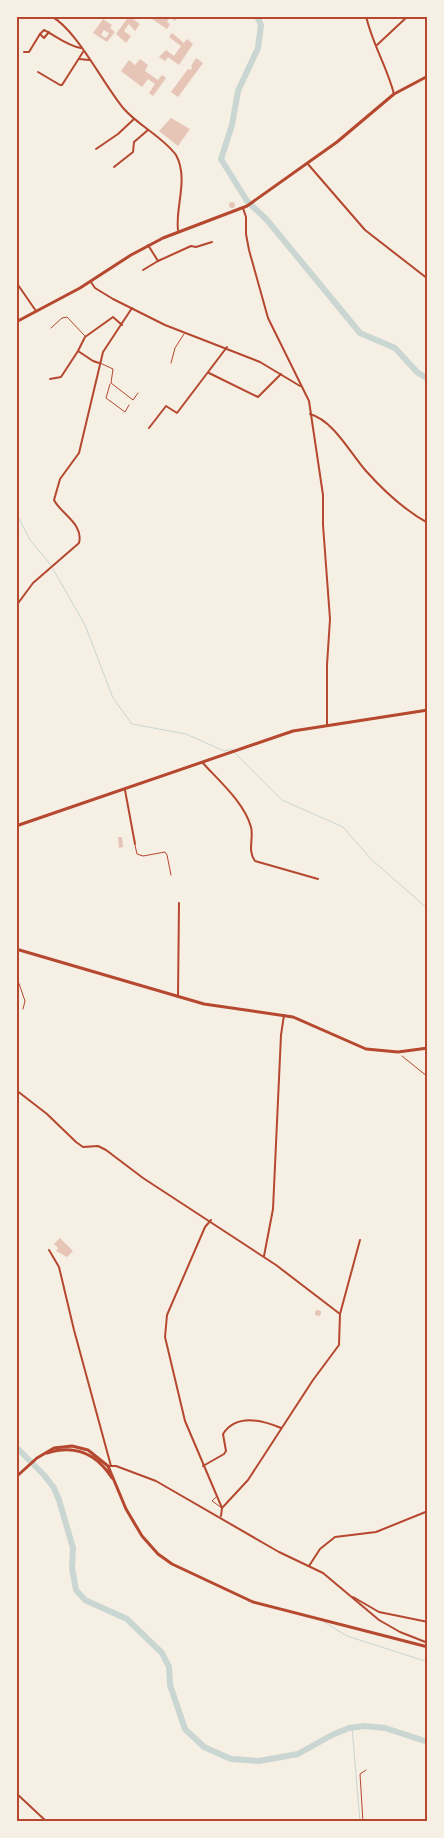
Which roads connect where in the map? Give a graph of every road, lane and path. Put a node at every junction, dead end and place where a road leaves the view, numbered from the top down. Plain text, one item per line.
1 (51, 16) edge
2 (366, 16) edge
3 (408, 16) edge
4 (49, 32) junction
5 (40, 34) junction
6 (377, 45) junction
7 (81, 48) junction
8 (24, 52) dead end
9 (84, 52) junction
10 (78, 58) junction
11 (88, 60) junction
12 (38, 72) dead end
13 (428, 76) edge
14 (394, 94) junction
15 (134, 119) junction
16 (148, 130) junction
17 (96, 149) dead end
18 (307, 163) junction
19 (114, 167) dead end
20 (245, 207) junction
21 (178, 230) junction
22 (212, 242) dead end
23 (148, 245) junction
24 (158, 262) junction
25 (143, 270) dead end
26 (428, 279) edge
27 (16, 282) edge
28 (90, 282) junction
29 (132, 308) junction
30 (36, 312) junction
31 (16, 322) edge
32 (122, 325) junction
33 (51, 328) dead end
34 (184, 334) junction
35 (85, 337) junction
36 (227, 347) junction
37 (78, 351) junction
38 (99, 363) junction
39 (171, 363) dead end
40 (208, 372) junction
41 (280, 374) junction
42 (50, 378) dead end
43 (111, 383) junction
44 (300, 386) junction
45 (138, 394) dead end
46 (130, 405) dead end
47 (310, 414) junction
48 (149, 428) dead end
49 (428, 523) edge
50 (16, 606) edge
51 (428, 710) edge
52 (327, 726) junction
53 (202, 762) junction
54 (125, 789) junction
55 (16, 826) edge
56 (135, 844) joint
57 (171, 875) dead end
58 (318, 879) dead end
59 (179, 903) dead end
60 (16, 949) edge
61 (16, 975) edge
62 (178, 997) junction
63 (23, 1010) dead end
64 (284, 1015) junction
65 (428, 1048) edge
66 (398, 1052) junction
67 (428, 1077) edge
68 (16, 1090) edge
69 (210, 1220) junction
70 (360, 1240) dead end
71 (48, 1250) dead end
72 (264, 1256) junction
73 (340, 1314) junction
74 (282, 1428) junction
75 (42, 1454) junction
76 (203, 1466) junction
77 (109, 1467) junction
78 (16, 1476) edge
79 (217, 1497) junction
80 (222, 1508) junction
81 (428, 1512) edge
82 (221, 1516) junction
83 (309, 1566) junction
84 (351, 1596) junction
85 (428, 1622) edge
86 (428, 1642) edge
87 (428, 1647) edge
88 (366, 1770) dead end
89 (16, 1793) edge
90 (47, 1822) edge
91 (363, 1822) edge

1 - 7 street
2 - 6 street
3 - 6 street
4 - 5 street
4 - 5 street
4 - 7 street
5 - 8 street
6 - 14 street
7 - 9 street
9 - 10 street
9 - 11 street
10 - 11 street
10 - 12 street
11 - 15 street
13 - 14 main road
14 - 18 main road
15 - 16 street
15 - 17 street
16 - 19 street
16 - 21 street
18 - 20 main road
18 - 26 street
20 - 21 main road
20 - 44 street
21 - 23 main road
22 - 24 street
23 - 24 street
23 - 28 main road
24 - 25 street
27 - 30 street
28 - 29 street
28 - 30 main road
29 - 32 street
29 - 34 street
30 - 31 main road
32 - 35 street
32 - 38 street
33 - 35 lane
34 - 36 street
34 - 39 lane
35 - 37 street
36 - 40 street
36 - 41 street
37 - 38 street
37 - 42 street
38 - 43 lane
38 - 50 street
40 - 41 street
40 - 48 street
41 - 44 street
43 - 45 lane
43 - 46 lane
44 - 47 street
47 - 49 street
47 - 52 street
51 - 52 main road
52 - 53 main road
53 - 54 main road
53 - 58 street
54 - 55 main road
54 - 56 street
56 - 57 lane
59 - 62 street
60 - 62 main road
61 - 63 lane
62 - 64 main road
64 - 66 main road
64 - 72 street
65 - 66 main road
66 - 67 path
68 - 69 street
69 - 72 street
69 - 76 street
70 - 73 street
71 - 77 street
72 - 73 street
73 - 74 street
74 - 76 street
74 - 80 street
75 - 77 main road
75 - 77 main road
75 - 78 main road
76 - 79 street
77 - 82 street
77 - 87 main road
79 - 80 street
79 - 80 lane
80 - 82 street
81 - 83 street
82 - 83 street
83 - 84 street
84 - 85 street
84 - 86 street
88 - 91 path
89 - 90 street

